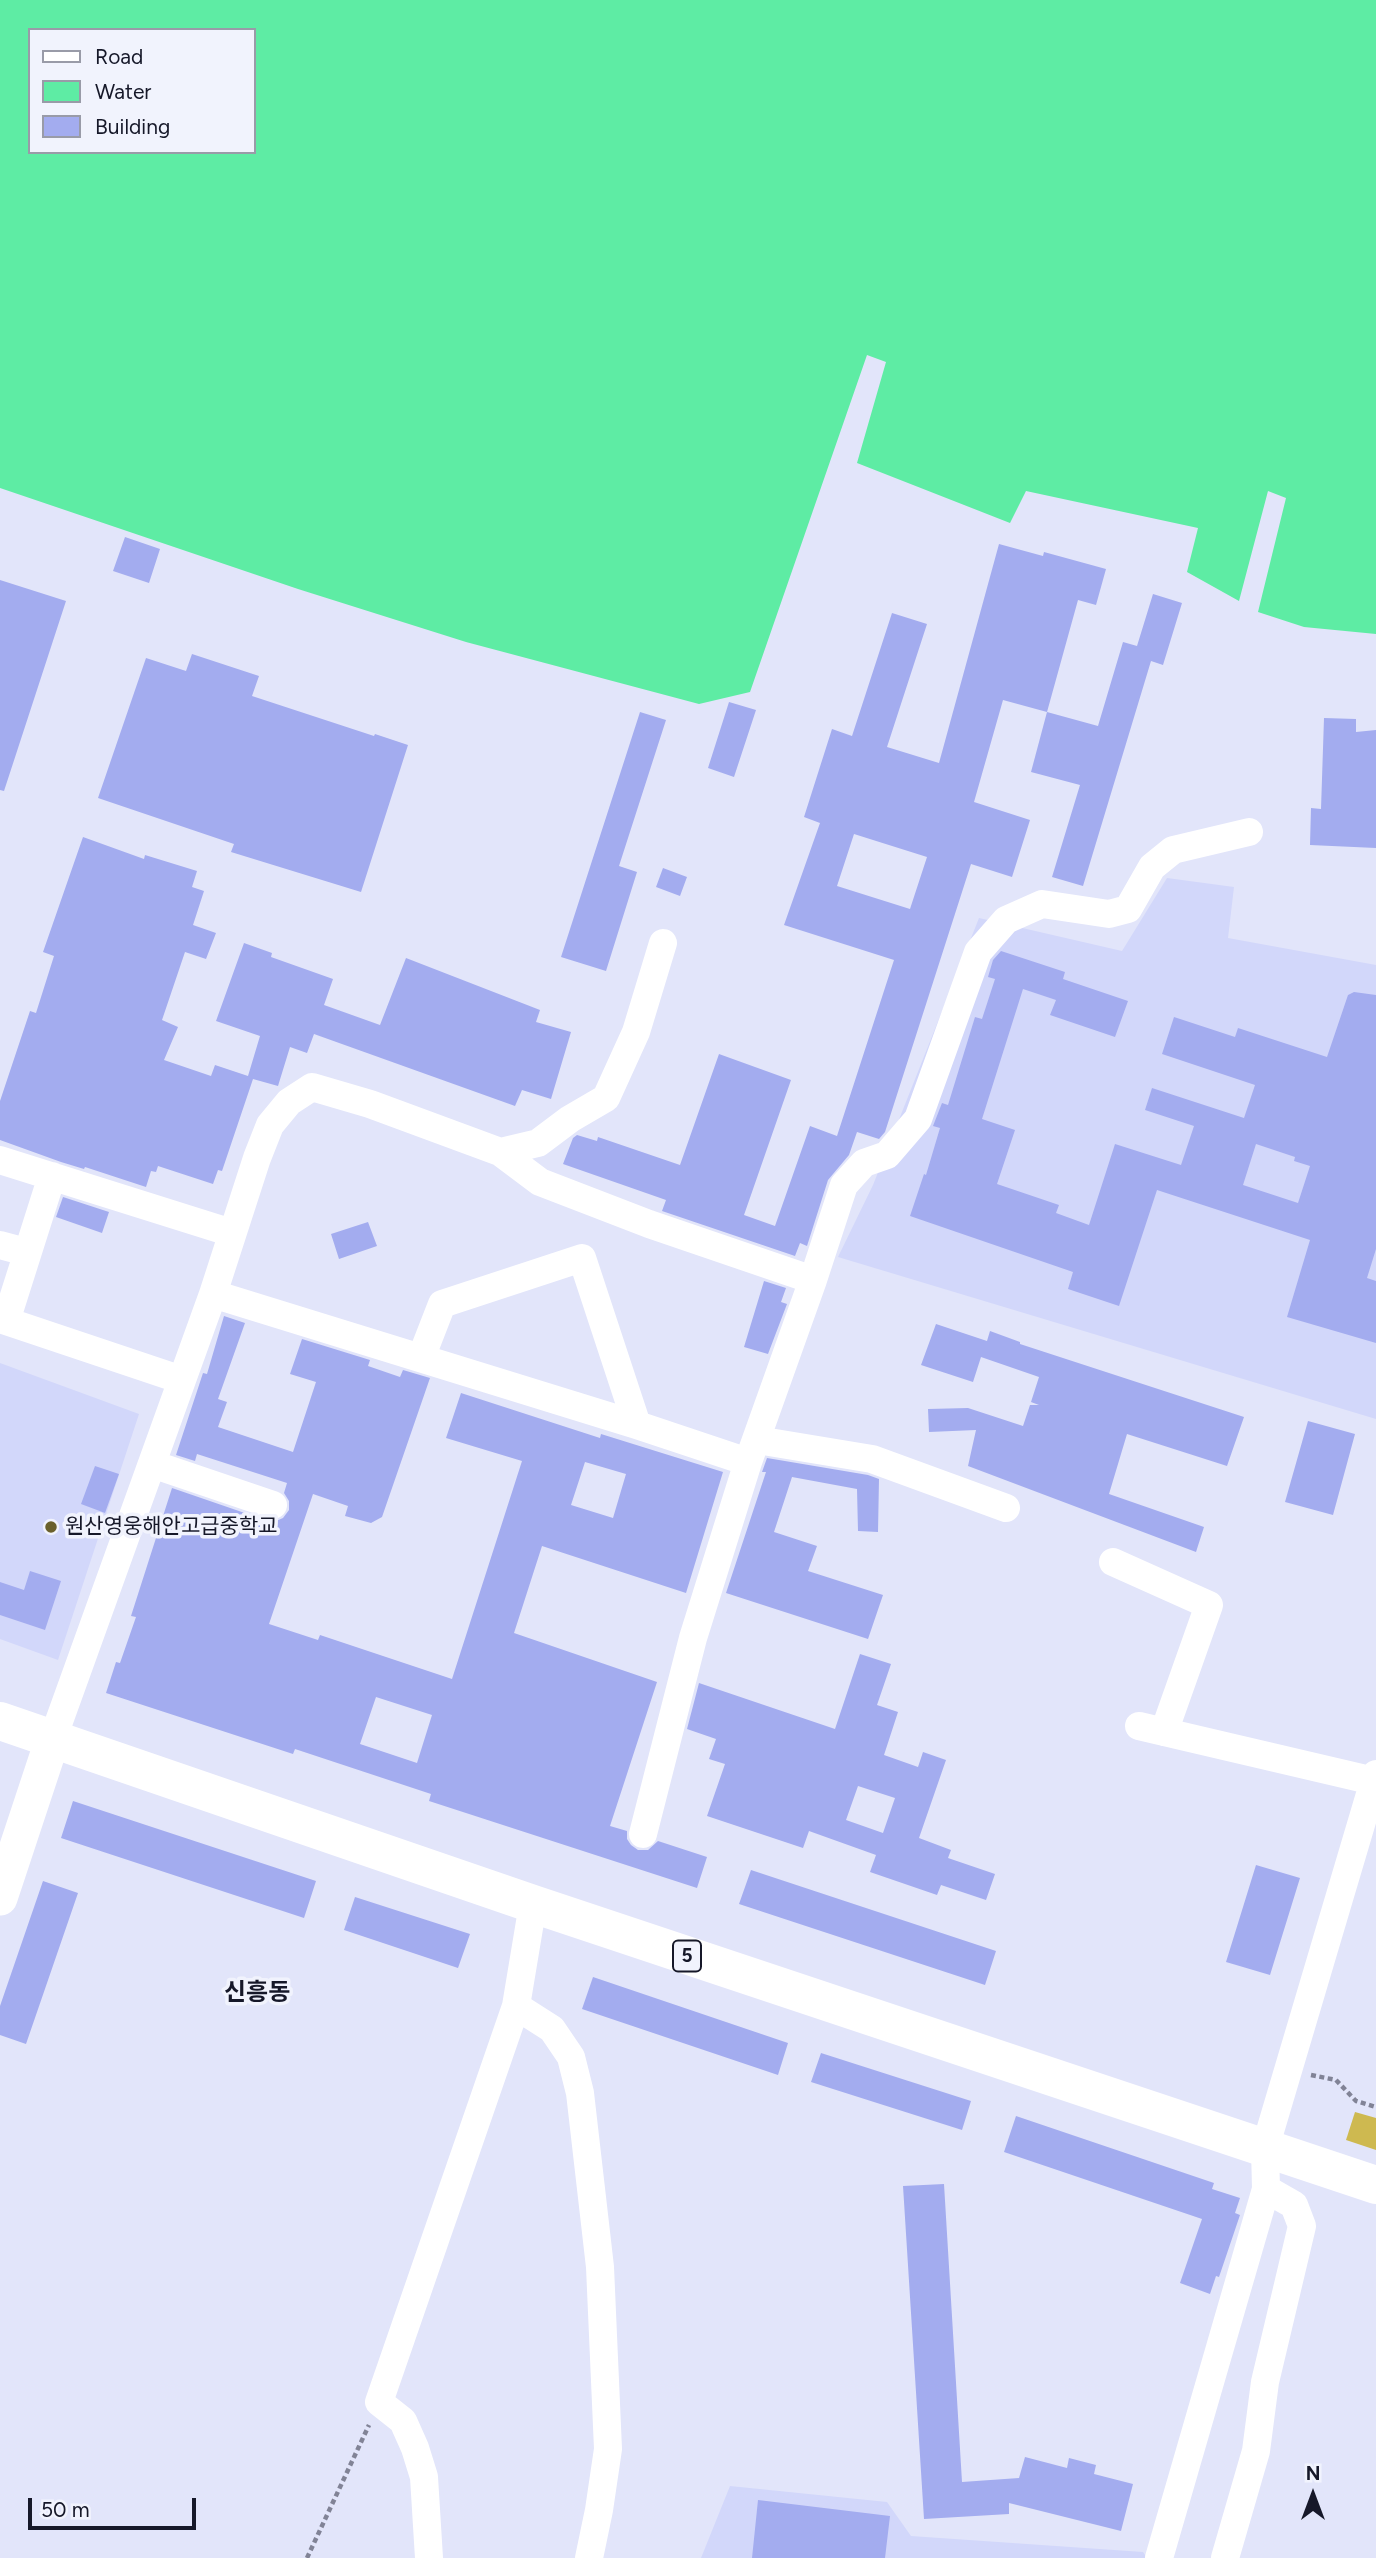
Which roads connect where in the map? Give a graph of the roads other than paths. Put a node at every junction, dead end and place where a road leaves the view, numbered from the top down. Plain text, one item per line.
1 (1249, 832) dead end
2 (663, 943) dead end
3 (500, 1152) junction
4 (0, 1160) edge
5 (52, 1175) junction
6 (232, 1233) junction
7 (13, 1249) edge
8 (813, 1280) junction
9 (213, 1294) junction
10 (421, 1358) junction
11 (183, 1380) junction
12 (637, 1425) junction
13 (752, 1451) junction
14 (152, 1464) junction
15 (273, 1506) dead end
16 (1006, 1508) dead end
17 (1113, 1562) dead end
18 (0, 1721) edge
19 (53, 1738) junction
20 (1375, 1778) edge
21 (643, 1834) dead end
22 (0, 1898) edge
23 (533, 1904) junction
24 (516, 2006) junction
25 (1265, 2148) junction
26 (1376, 2185) edge
27 (1266, 2189) junction
28 (429, 2558) edge
29 (589, 2558) edge
30 (1159, 2558) edge
31 (1225, 2558) edge

1 - 8 street
2 - 3 street
3 - 6 street
3 - 8 street
4 - 5 street
5 - 6 street
5 - 7 street
6 - 9 street
7 - 11 street
8 - 13 street
9 - 10 street
9 - 11 street
10 - 12 street
10 - 12 street
11 - 14 street
12 - 13 street
13 - 16 street
13 - 21 street
14 - 15 street
14 - 19 street
17 - 20 street
18 - 19 highway, 5
19 - 22 main road
19 - 23 highway, 5
20 - 25 street
23 - 24 street
23 - 25 highway, 5
24 - 28 street
24 - 29 street
25 - 26 highway, 5
25 - 27 street
27 - 30 street
27 - 31 street

